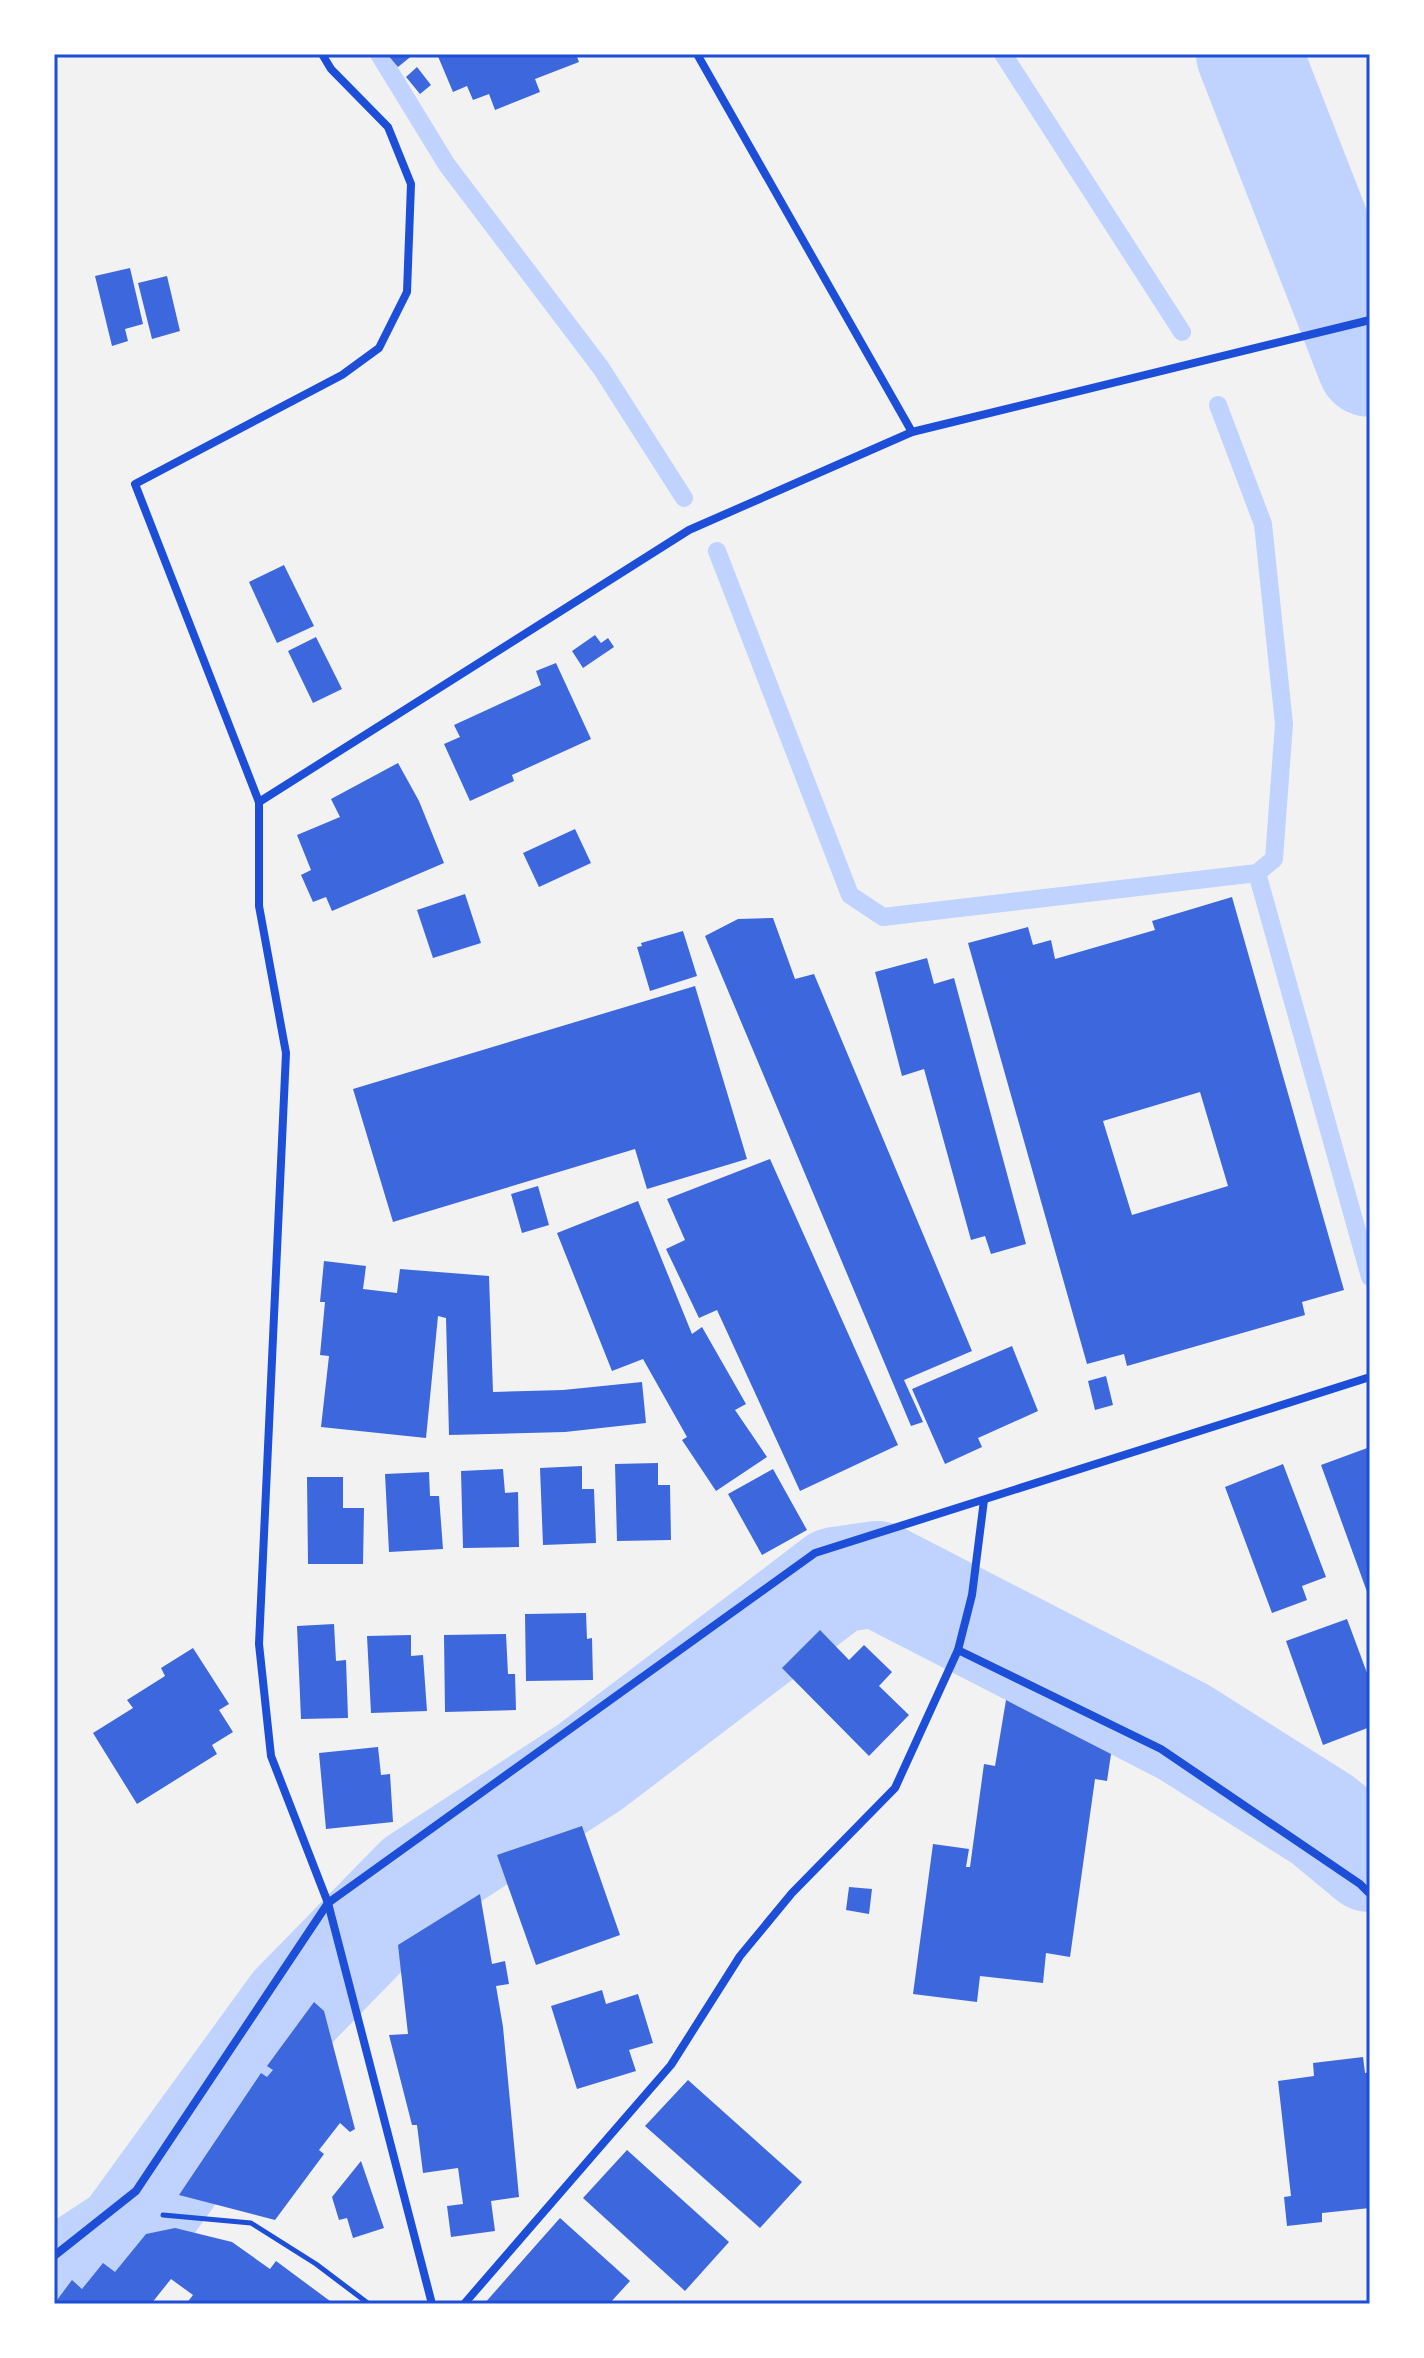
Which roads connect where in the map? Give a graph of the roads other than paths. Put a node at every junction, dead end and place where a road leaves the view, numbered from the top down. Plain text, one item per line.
1 (322, 54) edge
2 (697, 54) edge
3 (1370, 320) edge
4 (912, 432) junction
5 (259, 802) junction
6 (1370, 1377) edge
7 (984, 1500) junction
8 (958, 1650) junction
9 (1370, 1894) edge
10 (328, 1903) junction
11 (54, 2256) edge
12 (432, 2304) edge
13 (464, 2304) edge

1 - 5 street
2 - 4 street
3 - 4 street
4 - 5 street
5 - 10 street
6 - 7 street
7 - 8 street
7 - 10 street
8 - 9 street
8 - 13 street
10 - 11 street
10 - 12 street

